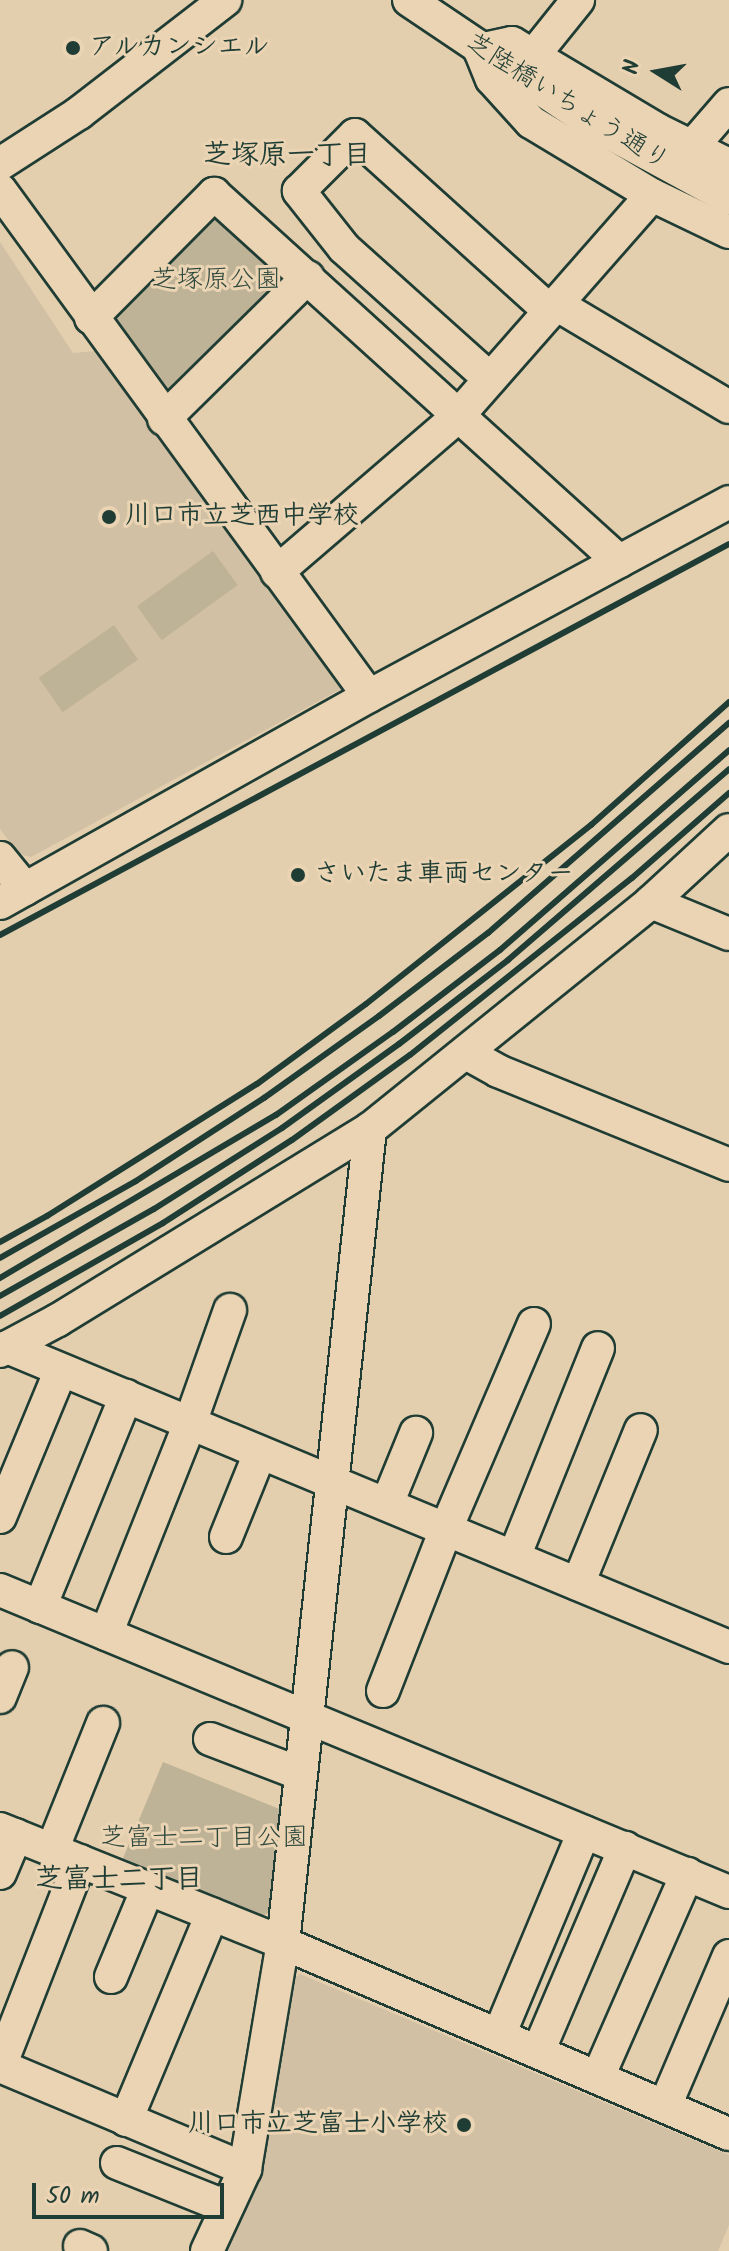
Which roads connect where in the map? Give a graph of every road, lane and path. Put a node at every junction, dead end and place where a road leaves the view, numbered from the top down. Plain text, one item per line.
1 (225, 0) edge
2 (409, 0) edge
3 (578, 0) edge
4 (480, 50) junction
5 (533, 56) junction
6 (729, 104) edge
7 (691, 148) junction
8 (0, 164) edge
9 (729, 165) edge
10 (0, 190) edge
11 (652, 195) junction
12 (729, 198) edge
13 (729, 232) edge
14 (308, 277) junction
15 (553, 308) junction
16 (91, 318) junction
17 (490, 379) junction
18 (729, 407) edge
19 (457, 417) junction
20 (164, 419) junction
21 (729, 502) edge
22 (619, 561) junction
23 (277, 572) junction
24 (369, 696) junction
25 (729, 830) edge
26 (0, 858) edge
27 (12, 896) edge
28 (651, 902) junction
29 (729, 934) edge
30 (466, 1053) junction
31 (370, 1129) junction
32 (729, 1165) edge
33 (230, 1310) dead end
34 (534, 1324) dead end
35 (598, 1348) dead end
36 (3, 1349) edge
37 (61, 1370) junction
38 (126, 1396) junction
39 (190, 1423) junction
40 (641, 1430) dead end
41 (416, 1433) dead end
42 (260, 1453) junction
43 (334, 1482) junction
44 (387, 1504) junction
45 (0, 1517) edge
46 (446, 1529) junction
47 (226, 1537) dead end
48 (514, 1557) junction
49 (578, 1584) junction
50 (0, 1590) edge
51 (40, 1607) junction
52 (106, 1634) junction
53 (729, 1647) edge
54 (12, 1667) dead end
55 (383, 1691) dead end
56 (0, 1697) edge
57 (307, 1717) junction
58 (103, 1723) dead end
59 (210, 1739) dead end
60 (301, 1774) junction
61 (8, 1832) edge
62 (584, 1832) junction
63 (625, 1848) junction
64 (66, 1855) junction
65 (0, 1873) edge
66 (687, 1874) junction
67 (148, 1888) junction
68 (729, 1892) edge
69 (212, 1914) junction
70 (283, 1943) junction
71 (729, 1956) edge
72 (111, 1977) dead end
73 (499, 2035) junction
74 (538, 2052) junction
75 (0, 2066) edge
76 (598, 2077) junction
77 (665, 2106) junction
78 (126, 2120) junction
79 (729, 2134) edge
80 (117, 2163) dead end
81 (245, 2169) junction
82 (227, 2207) junction
83 (207, 2251) edge

1 - 8 street
2 - 4 street, 芝陸橋いちょう通り
3 - 5 street
4 - 5 street
4 - 11 street
4 - 12 street, 芝陸橋いちょう通り
5 - 7 street
6 - 7 street
7 - 9 street
10 - 16 street
11 - 13 street
11 - 15 street
14 - 16 street
14 - 19 street
14 - 20 street
15 - 17 street
15 - 17 street
15 - 18 street
16 - 20 street
17 - 19 street
19 - 22 street
19 - 23 street
20 - 23 street
21 - 22 street
22 - 24 street
23 - 24 street
24 - 27 street
25 - 28 street
26 - 27 street
28 - 29 street
28 - 30 street
30 - 31 street
30 - 32 street
31 - 36 street
31 - 43 street
33 - 39 street
34 - 46 street
35 - 48 street
36 - 37 street
37 - 38 street
37 - 45 street
38 - 39 street
38 - 51 street
39 - 42 street
39 - 52 street
40 - 49 street
41 - 44 street
42 - 43 street
42 - 47 street
43 - 44 street
43 - 57 street
44 - 46 street
46 - 48 street
46 - 55 street
48 - 49 street
49 - 53 street
50 - 51 street
51 - 52 street
52 - 57 street
54 - 56 street
57 - 60 street
57 - 62 street
58 - 64 street
59 - 60 street
60 - 70 street
61 - 64 street
61 - 65 street
62 - 63 street
62 - 73 street
63 - 66 street
63 - 74 street
64 - 67 street
64 - 75 street
66 - 68 street
66 - 76 street
67 - 69 street
67 - 72 street
69 - 70 street
69 - 78 street
70 - 73 street
70 - 81 street
71 - 77 street
73 - 74 street
74 - 76 street
75 - 78 street
76 - 77 street
77 - 79 street
78 - 81 street
80 - 82 street
81 - 82 street
82 - 83 street

